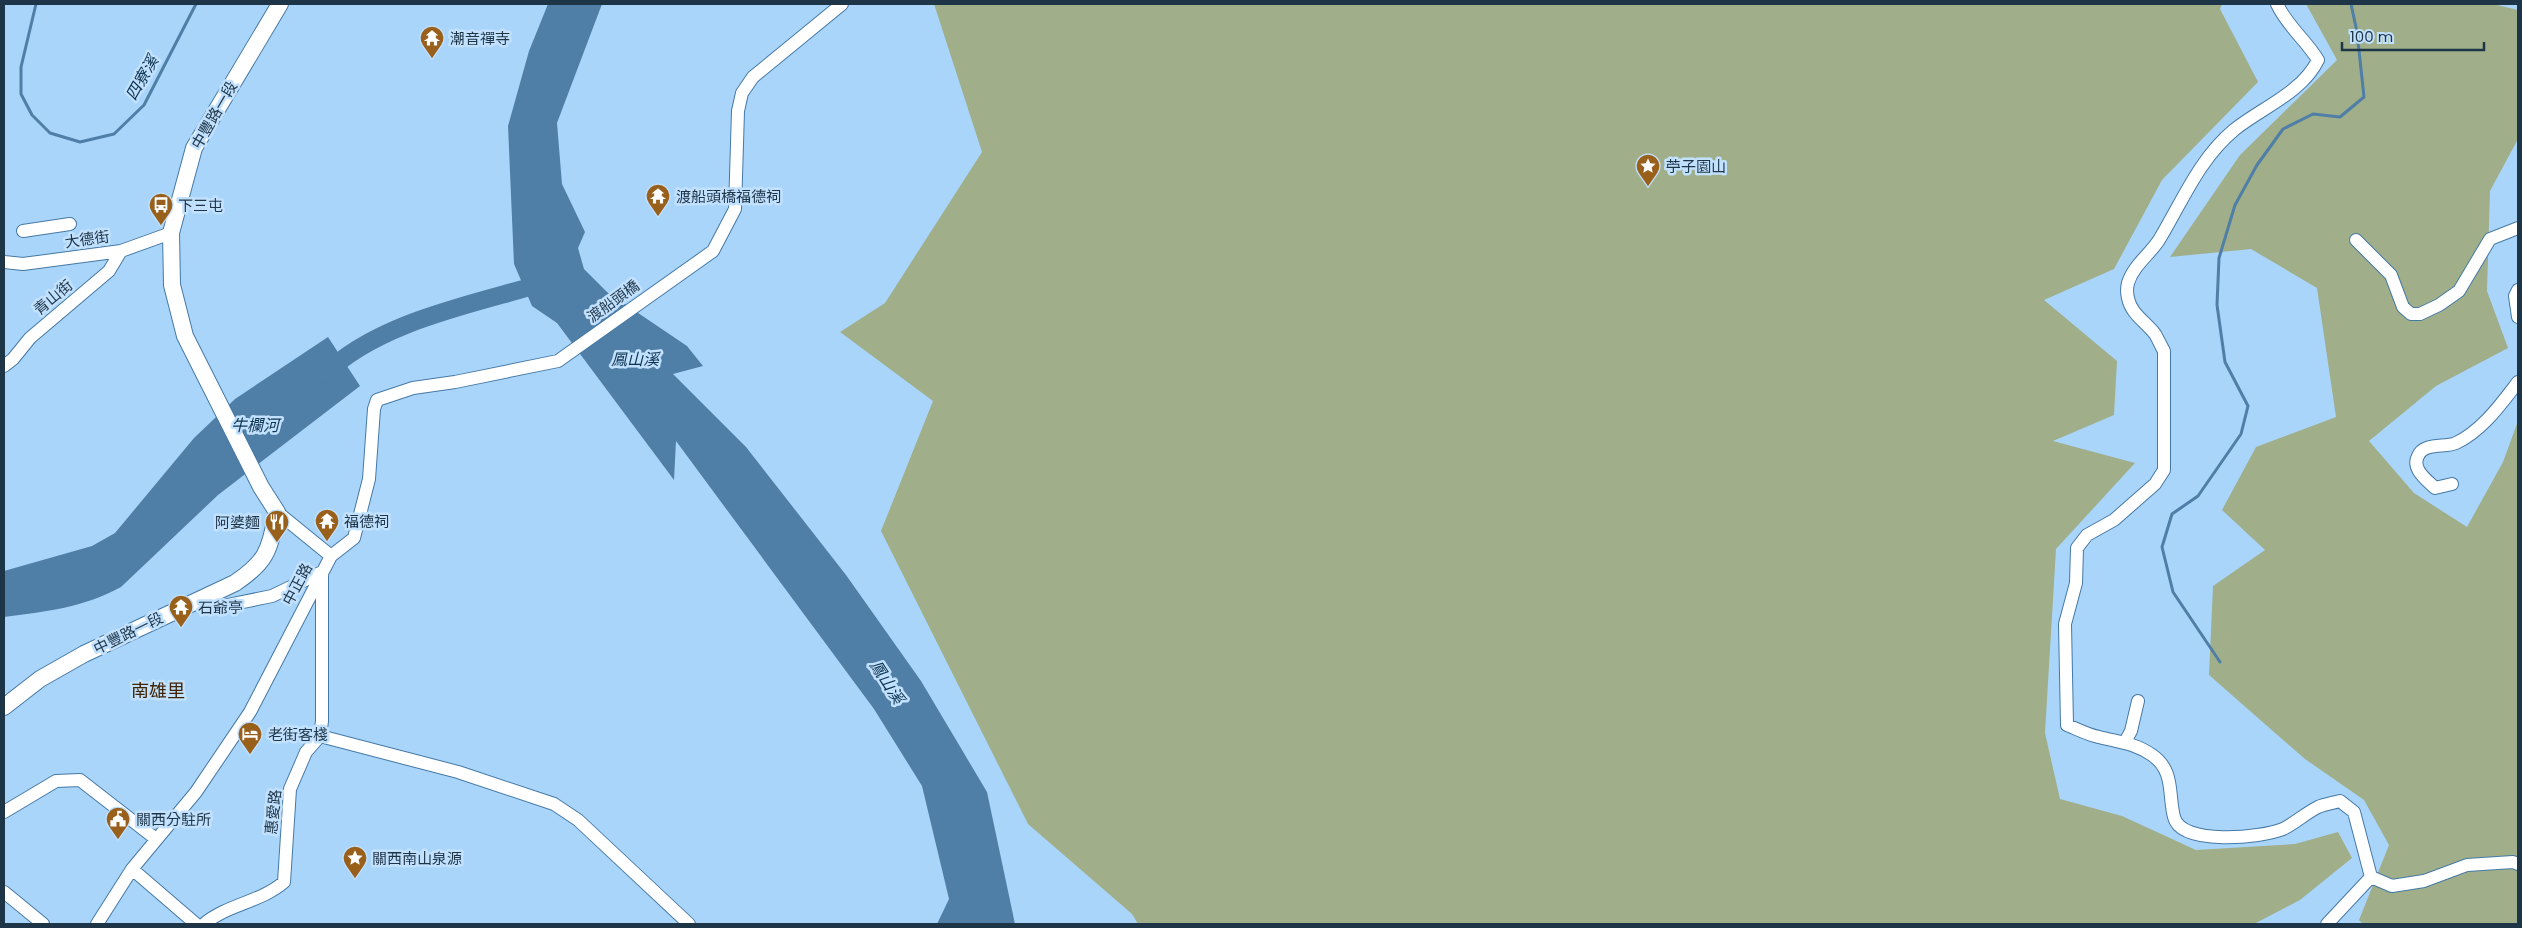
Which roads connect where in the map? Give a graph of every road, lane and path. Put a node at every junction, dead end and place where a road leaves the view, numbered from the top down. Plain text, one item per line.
1 (280, 4) edge
2 (842, 4) edge
3 (2277, 4) edge
4 (70, 224) dead end
5 (2518, 228) edge
6 (23, 231) dead end
7 (171, 233) junction
8 (2356, 240) dead end
9 (121, 251) junction
10 (4, 262) edge
11 (2518, 290) edge
12 (2518, 317) edge
13 (558, 361) joint
14 (4, 366) edge
15 (2518, 382) edge
16 (2452, 484) dead end
17 (277, 512) junction
18 (331, 556) junction
19 (322, 572) junction
20 (193, 602) junction
21 (2138, 701) dead end
22 (4, 707) edge
23 (320, 736) junction
24 (2125, 742) junction
25 (4, 812) edge
26 (156, 839) junction
27 (2518, 864) edge
28 (132, 869) junction
29 (2371, 876) junction
30 (4, 892) edge
31 (43, 924) edge
32 (97, 924) edge
33 (196, 924) edge
34 (204, 924) edge
35 (689, 924) edge
36 (2327, 924) edge

1 - 7 main road, 中豐路一段
2 - 13 street, 渡船頭橋
3 - 24 street
4 - 6 street
5 - 8 street
7 - 9 street, 大德街
7 - 17 main road, 中豐路一段
9 - 10 street, 大德街
9 - 14 street, 青山街
11 - 12 street
13 - 18 street, 中正路
15 - 16 street
17 - 18 street
17 - 20 main road, 中豐路一段
18 - 19 street, 中正路
19 - 20 street
19 - 23 street
19 - 26 street, 中正路
20 - 22 main road, 中豐路一段
21 - 24 street
23 - 34 street, 惠愛路
23 - 35 street
24 - 29 street
25 - 26 street
26 - 28 street, 中正路
27 - 29 street
28 - 32 street, 中正路
28 - 33 street
29 - 36 street
30 - 31 street

